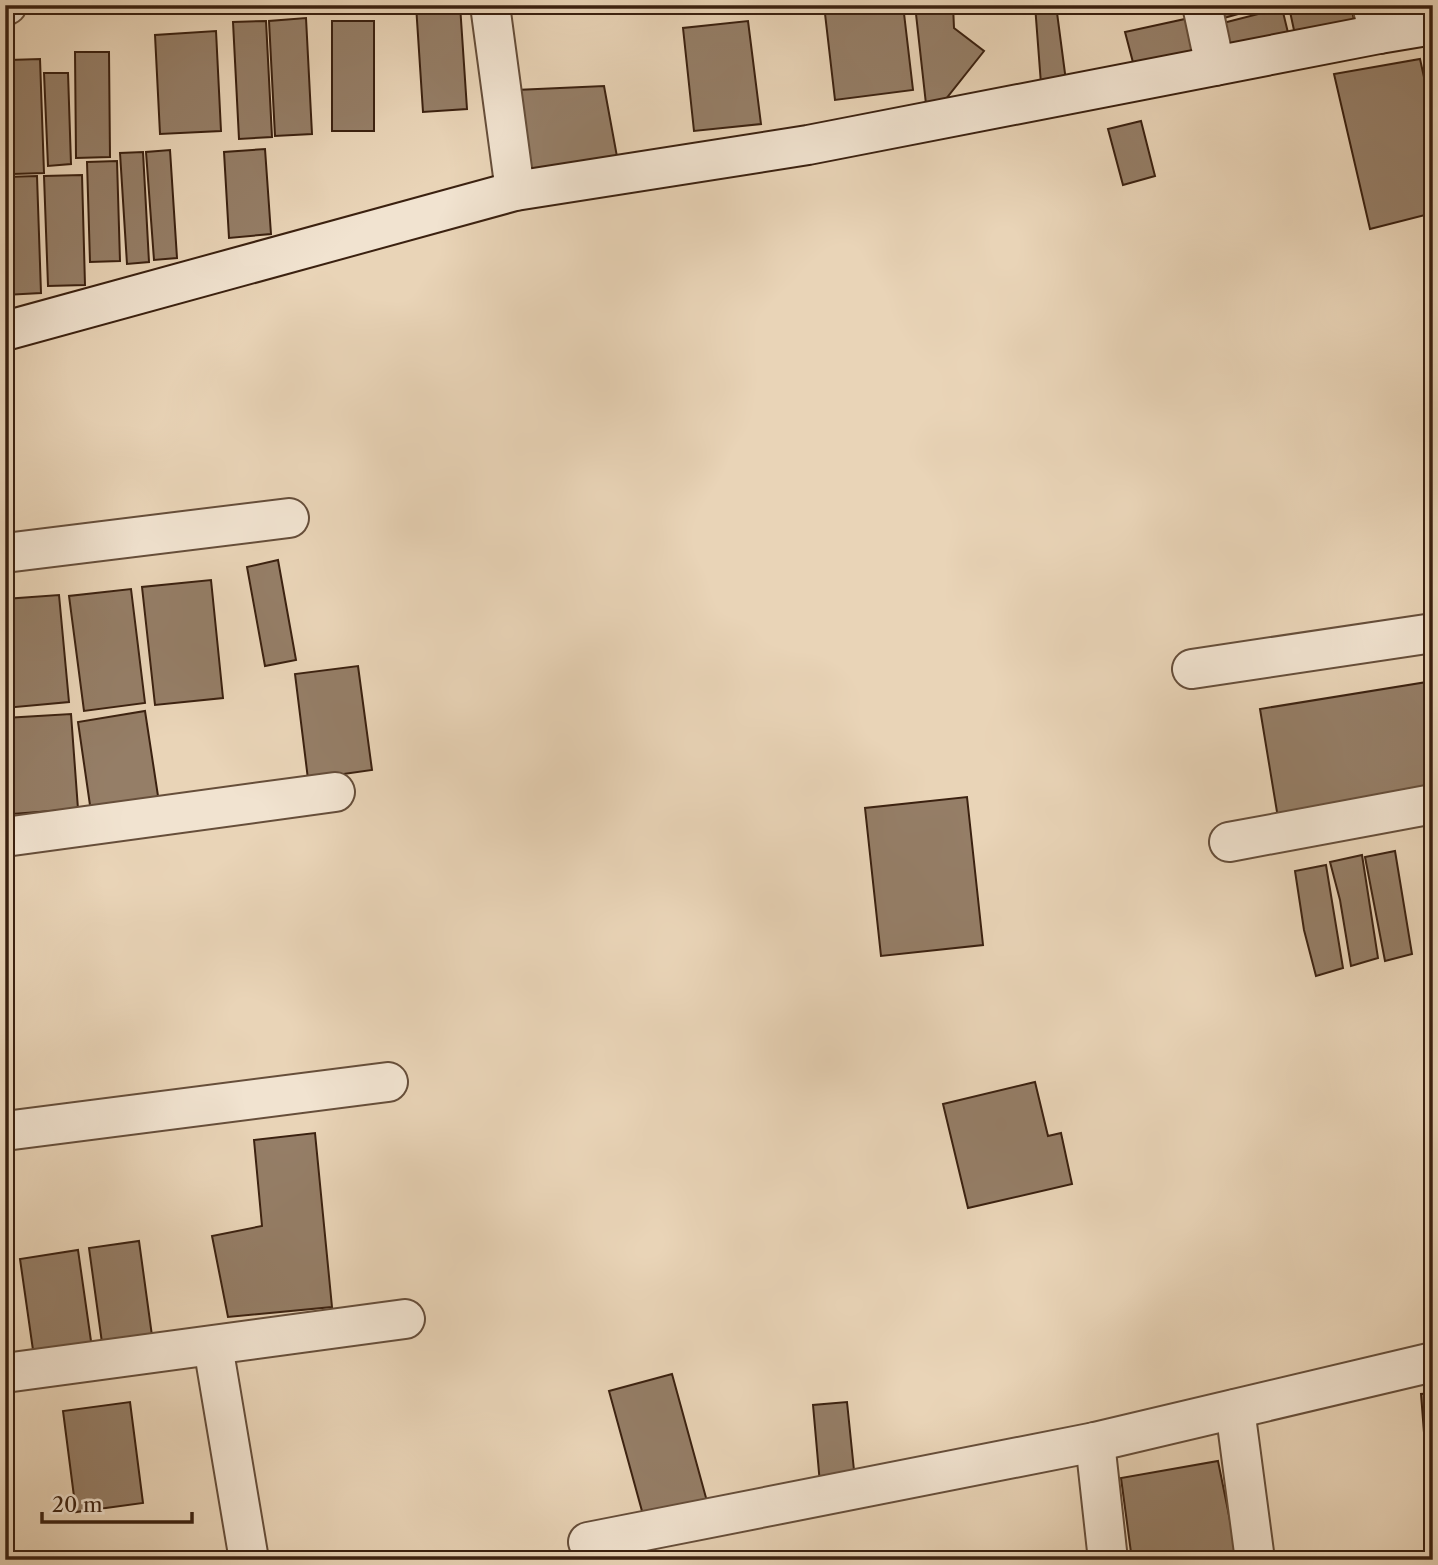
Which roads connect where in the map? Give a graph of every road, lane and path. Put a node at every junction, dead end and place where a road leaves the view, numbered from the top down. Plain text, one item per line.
1 (490, 5) edge
2 (1202, 5) edge
3 (1375, 20) edge
4 (1433, 25) edge
5 (1215, 66) junction
6 (515, 191) junction
7 (5, 331) edge
8 (289, 518) dead end
9 (5, 553) edge
10 (1433, 633) edge
11 (1192, 669) dead end
12 (335, 792) dead end
13 (1433, 804) edge
14 (5, 836) edge
15 (1229, 842) dead end
16 (388, 1082) dead end
17 (5, 1131) edge
18 (405, 1319) dead end
19 (213, 1346) junction
20 (1433, 1362) edge
21 (5, 1373) edge
22 (1235, 1409) junction
23 (1095, 1442) junction
24 (588, 1542) dead end
25 (249, 1560) edge
26 (1108, 1560) edge
27 (1255, 1560) edge

1 - 6 street
2 - 5 street
3 - 4 street
3 - 5 street
5 - 6 street
6 - 7 street
8 - 9 street
10 - 11 street
12 - 14 street
13 - 15 street
16 - 17 street
18 - 19 street
19 - 21 street
19 - 25 street
20 - 22 street
22 - 23 street
22 - 27 street
23 - 24 street
23 - 26 street

